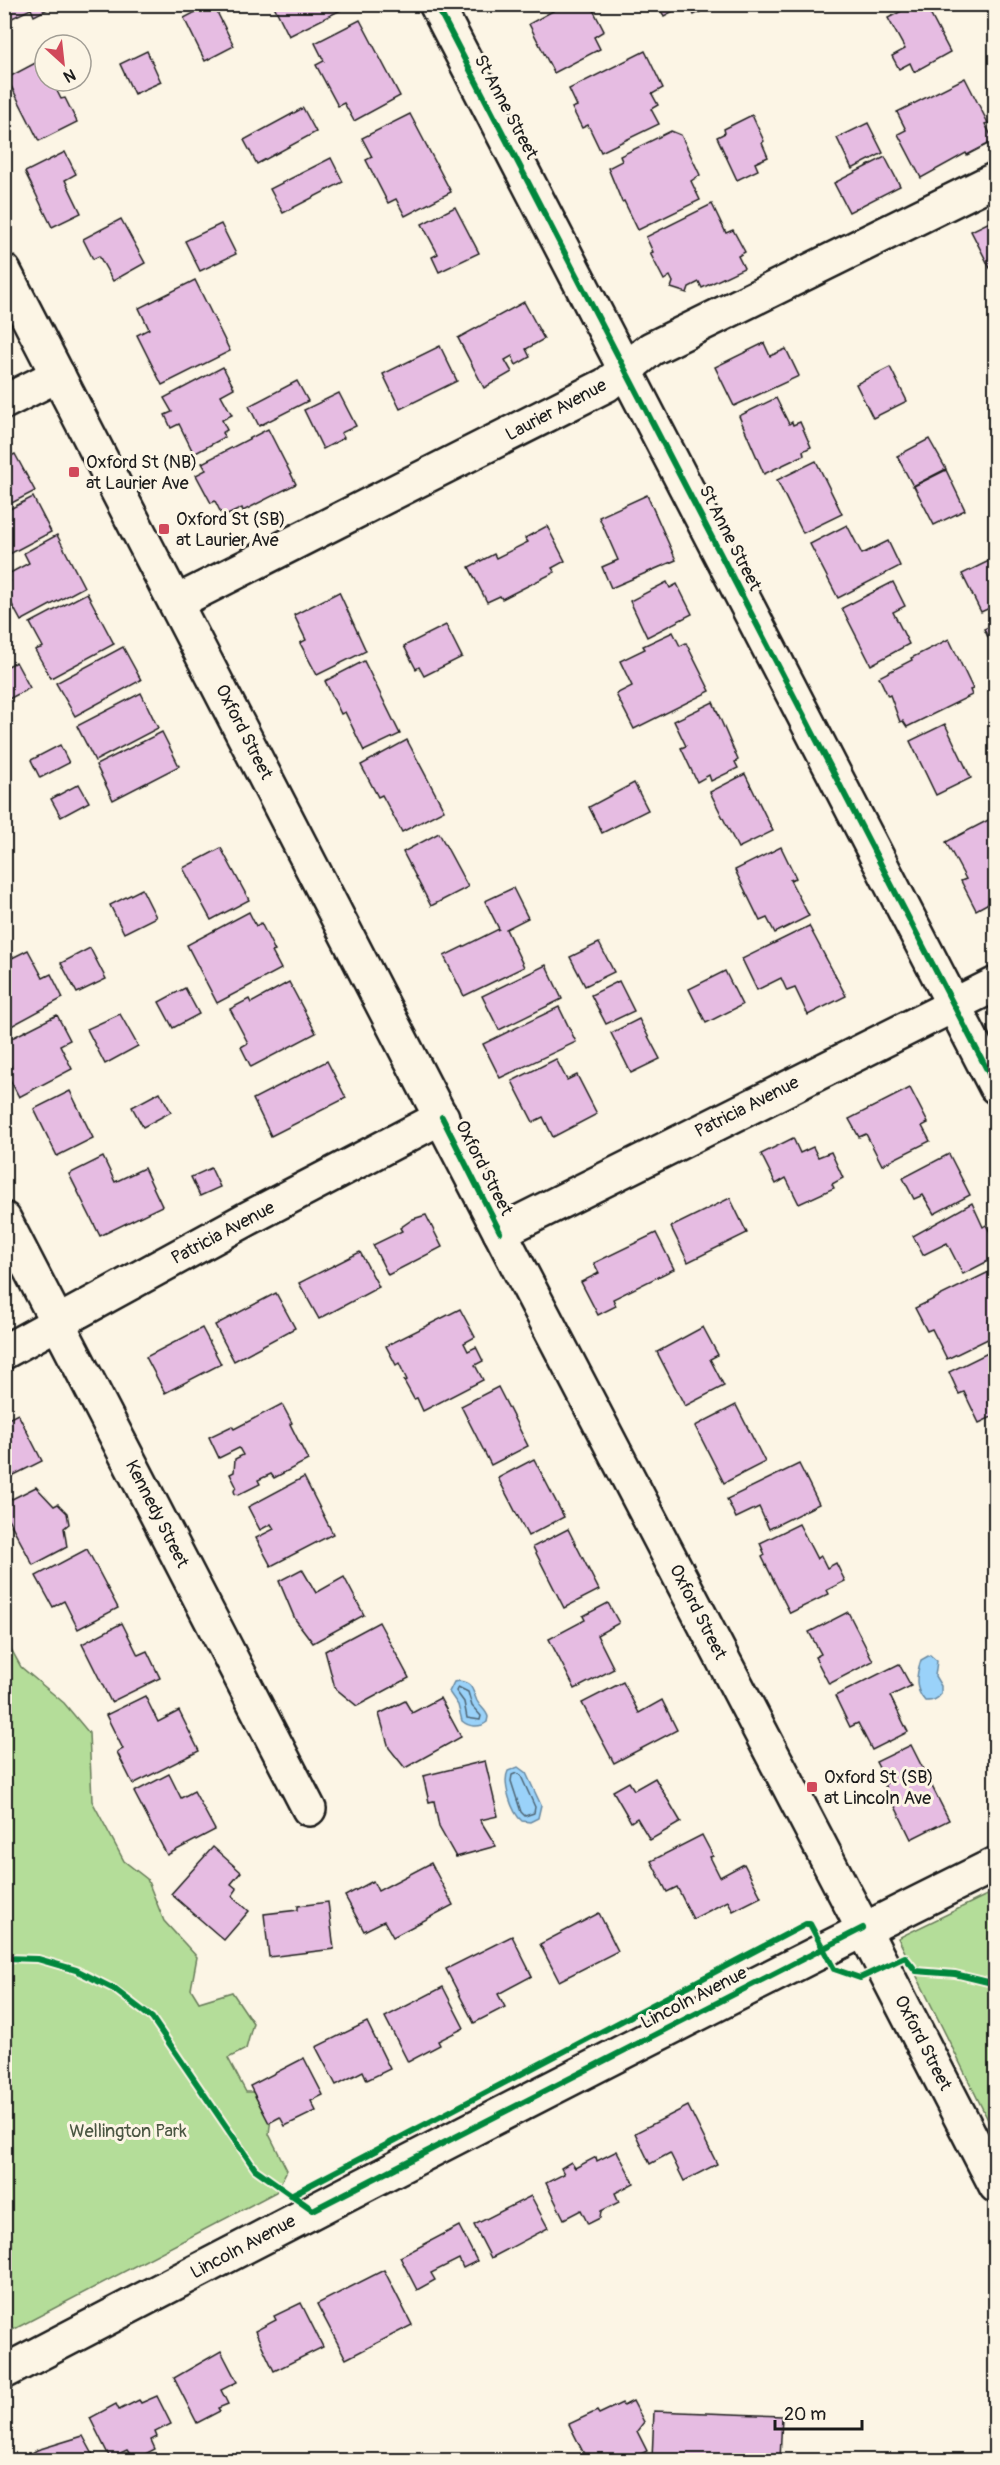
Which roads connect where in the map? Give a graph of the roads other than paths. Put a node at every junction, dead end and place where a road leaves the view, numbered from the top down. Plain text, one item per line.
1 (436, 4) edge
2 (996, 179) edge
3 (4, 271) edge
4 (627, 370) junction
5 (58, 375) junction
6 (4, 402) edge
7 (177, 602) junction
8 (996, 984) edge
9 (954, 1005) junction
10 (996, 1087) edge
11 (442, 1117) junction
12 (4, 1219) edge
13 (500, 1232) junction
14 (59, 1322) junction
15 (4, 1352) edge
16 (309, 1809) dead end
17 (996, 1864) edge
18 (863, 1928) junction
19 (996, 2186) edge
20 (4, 2372) edge

1 - 4 street, St Anne Street
2 - 4 street, Laurier Avenue
3 - 5 street, Oxford Street
4 - 7 street, Laurier Avenue
4 - 9 street, St Anne Street
5 - 6 street
5 - 7 street, Oxford Street
7 - 11 street, Oxford Street
8 - 9 street, Patricia Avenue
9 - 10 street, St Anne Street
9 - 13 street, Patricia Avenue
11 - 13 street, Oxford Street
11 - 14 street, Patricia Avenue
12 - 14 street, Kennedy Street
13 - 18 street, Oxford Street
14 - 15 street, Patricia Avenue
14 - 16 street, Kennedy Street
17 - 18 street, Lincoln Avenue
18 - 19 street, Oxford Street
18 - 20 street, Lincoln Avenue

